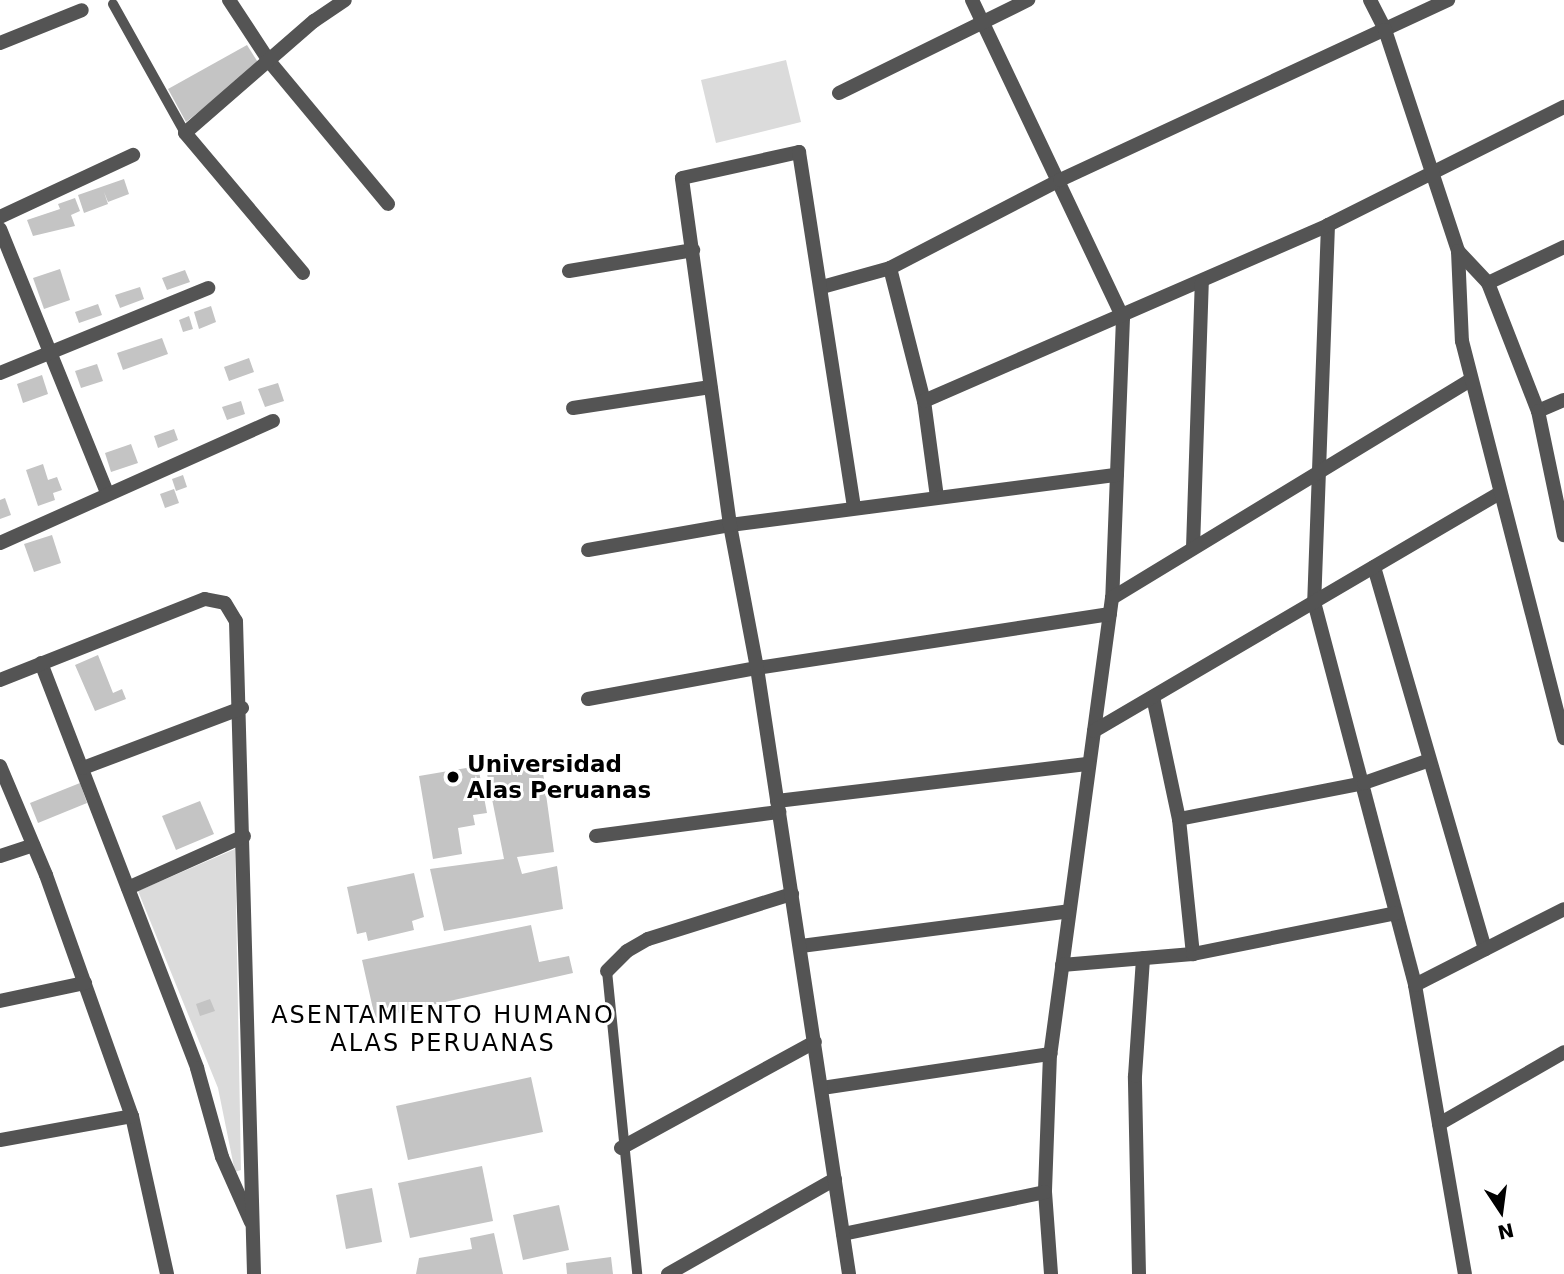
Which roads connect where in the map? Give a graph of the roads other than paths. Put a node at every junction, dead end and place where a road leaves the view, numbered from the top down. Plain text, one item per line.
1 (229, 0) edge
2 (345, 0) edge
3 (972, 0) edge
4 (1028, 0) edge
5 (1370, 0) edge
6 (1448, 0) edge
7 (113, 4) dead end
8 (82, 10) dead end
9 (983, 22) junction
10 (1385, 30) junction
11 (0, 43) edge
12 (269, 61) junction
13 (839, 93) dead end
14 (1564, 107) edge
15 (185, 133) junction
16 (133, 155) dead end
17 (1433, 173) junction
18 (1060, 180) junction
19 (388, 204) dead end
20 (0, 218) edge
21 (1328, 225) junction
22 (0, 229) edge
23 (1564, 247) edge
24 (693, 250) junction
25 (1458, 251) junction
26 (890, 268) junction
27 (569, 271) dead end
28 (303, 273) dead end
29 (1202, 282) junction
30 (1488, 283) junction
31 (822, 287) junction
32 (208, 288) dead end
33 (1123, 318) junction
34 (50, 351) junction
35 (0, 373) edge
36 (1471, 380) junction
37 (710, 387) junction
38 (1564, 400) edge
39 (924, 401) junction
40 (573, 408) dead end
41 (1538, 411) junction
42 (273, 421) dead end
43 (1318, 471) junction
44 (1117, 475) junction
45 (107, 493) junction
46 (1499, 494) junction
47 (937, 497) junction
48 (854, 507) junction
49 (730, 525) junction
50 (1564, 535) edge
51 (0, 543) edge
52 (1193, 548) junction
53 (588, 550) dead end
54 (1374, 567) junction
55 (1112, 598) junction
56 (1314, 602) junction
57 (1110, 614) junction
58 (41, 663) junction
59 (757, 668) junction
60 (0, 680) edge
61 (1153, 697) junction
62 (588, 699) dead end
63 (242, 708) junction
64 (1094, 731) junction
65 (1564, 738) edge
66 (1427, 761) junction
67 (1089, 764) junction
68 (0, 766) edge
69 (83, 768) junction
70 (1364, 783) junction
71 (778, 806) junction
72 (1179, 819) junction
73 (244, 836) junction
74 (596, 836) dead end
75 (33, 845) junction
76 (0, 856) edge
77 (128, 888) junction
78 (792, 894) junction
79 (1564, 909) edge
80 (1069, 911) junction
81 (1396, 913) junction
82 (801, 946) junction
83 (1485, 950) junction
84 (1194, 954) junction
85 (1143, 958) junction
86 (1062, 965) junction
87 (607, 971) joint
88 (85, 983) junction
89 (1415, 985) junction
90 (0, 1001) edge
91 (815, 1042) junction
92 (1564, 1052) edge
93 (1050, 1054) junction
94 (822, 1088) junction
95 (132, 1116) junction
96 (1439, 1124) junction
97 (0, 1140) edge
98 (621, 1148) junction
99 (835, 1179) junction
100 (1045, 1192) junction
101 (253, 1226) junction
102 (843, 1234) junction
103 (167, 1274) edge
104 (254, 1274) edge
105 (637, 1274) edge
106 (668, 1274) edge
107 (849, 1274) edge
108 (1051, 1274) edge
109 (1139, 1274) edge
110 (1465, 1274) edge

1 - 12 street
2 - 12 street
3 - 9 street
4 - 9 street
5 - 10 street
6 - 10 street
7 - 15 lane
8 - 11 street
9 - 13 street
9 - 18 street
10 - 17 street
10 - 18 street
12 - 15 street
12 - 19 street
14 - 17 street
15 - 28 street
16 - 20 street
17 - 21 street
17 - 25 street
18 - 26 street
18 - 33 street
21 - 29 street
21 - 43 street
22 - 34 street
23 - 30 street
24 - 27 street
24 - 31 street
24 - 37 street
25 - 30 street
25 - 36 street
26 - 31 street
26 - 39 street
29 - 33 street
29 - 52 street
30 - 41 street
31 - 48 street
32 - 34 street
33 - 39 street
33 - 44 street
34 - 35 street
34 - 45 street
36 - 43 street
36 - 46 street
37 - 40 street
37 - 49 street
38 - 41 street
39 - 47 street
41 - 50 street
42 - 45 street
43 - 52 street
43 - 56 street
44 - 47 street
44 - 55 street
45 - 51 street
46 - 54 street
46 - 65 street
47 - 48 street
48 - 49 street
49 - 53 street
49 - 59 street
52 - 55 street
54 - 56 street
54 - 66 street
55 - 57 street
56 - 61 street
56 - 70 street
57 - 59 street
57 - 64 street
58 - 60 street
58 - 63 street
58 - 69 street
59 - 62 street
59 - 71 street
61 - 64 street
61 - 72 street
63 - 69 street
63 - 73 street
64 - 67 street
66 - 70 street
66 - 83 street
67 - 71 street
67 - 80 street
68 - 75 street
69 - 77 street
70 - 72 street
70 - 81 street
71 - 74 street
71 - 78 street
72 - 84 street
73 - 77 street
73 - 101 street
75 - 76 street
75 - 88 street
77 - 101 street
78 - 82 street
78 - 87 street
79 - 83 street
80 - 82 street
80 - 86 street
81 - 84 street
81 - 89 street
82 - 91 street
83 - 89 street
84 - 85 street
85 - 86 street
85 - 109 street
86 - 93 street
87 - 98 lane
88 - 90 street
88 - 95 street
89 - 96 street
91 - 94 street
91 - 98 street
92 - 96 street
93 - 94 street
93 - 100 street
94 - 99 street
95 - 97 street
95 - 103 street
96 - 110 street
98 - 105 lane
99 - 102 street
99 - 106 street
100 - 102 street
100 - 108 street
101 - 104 street
102 - 107 street

